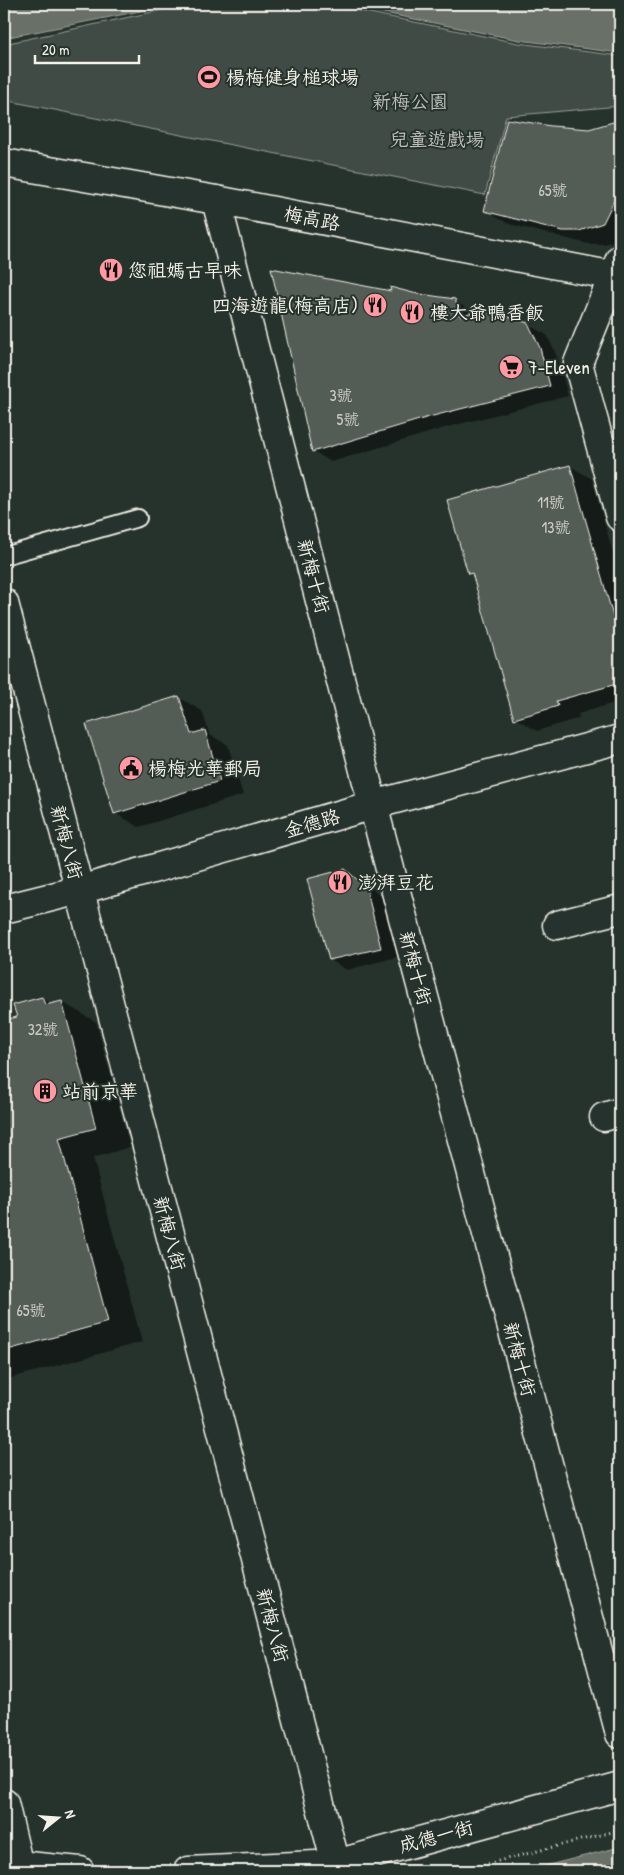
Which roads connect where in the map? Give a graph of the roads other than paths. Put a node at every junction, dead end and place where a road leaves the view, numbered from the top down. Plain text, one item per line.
1 (4, 163) edge
2 (216, 200) junction
3 (618, 270) edge
4 (620, 517) edge
5 (138, 518) dead end
6 (4, 556) edge
7 (4, 603) edge
8 (620, 739) edge
9 (373, 805) junction
10 (80, 890) junction
11 (4, 909) edge
12 (620, 909) edge
13 (557, 925) dead end
14 (620, 1734) edge
15 (620, 1786) edge
16 (4, 1803) edge
17 (336, 1864) junction
18 (13, 1868) edge
19 (80, 1871) edge
20 (188, 1871) edge

1 - 2 street, 梅高路
2 - 3 street, 梅高路
2 - 9 street, 新梅十街
3 - 4 street
5 - 6 lane
7 - 10 street, 新梅八街
8 - 9 street, 金德路
9 - 10 street, 金德路
9 - 14 street, 新梅十街
10 - 11 street, 金德路
10 - 17 street, 新梅八街
12 - 13 street
15 - 17 street, 成德一街
16 - 18 street
17 - 20 street, 成德一街
18 - 19 street

